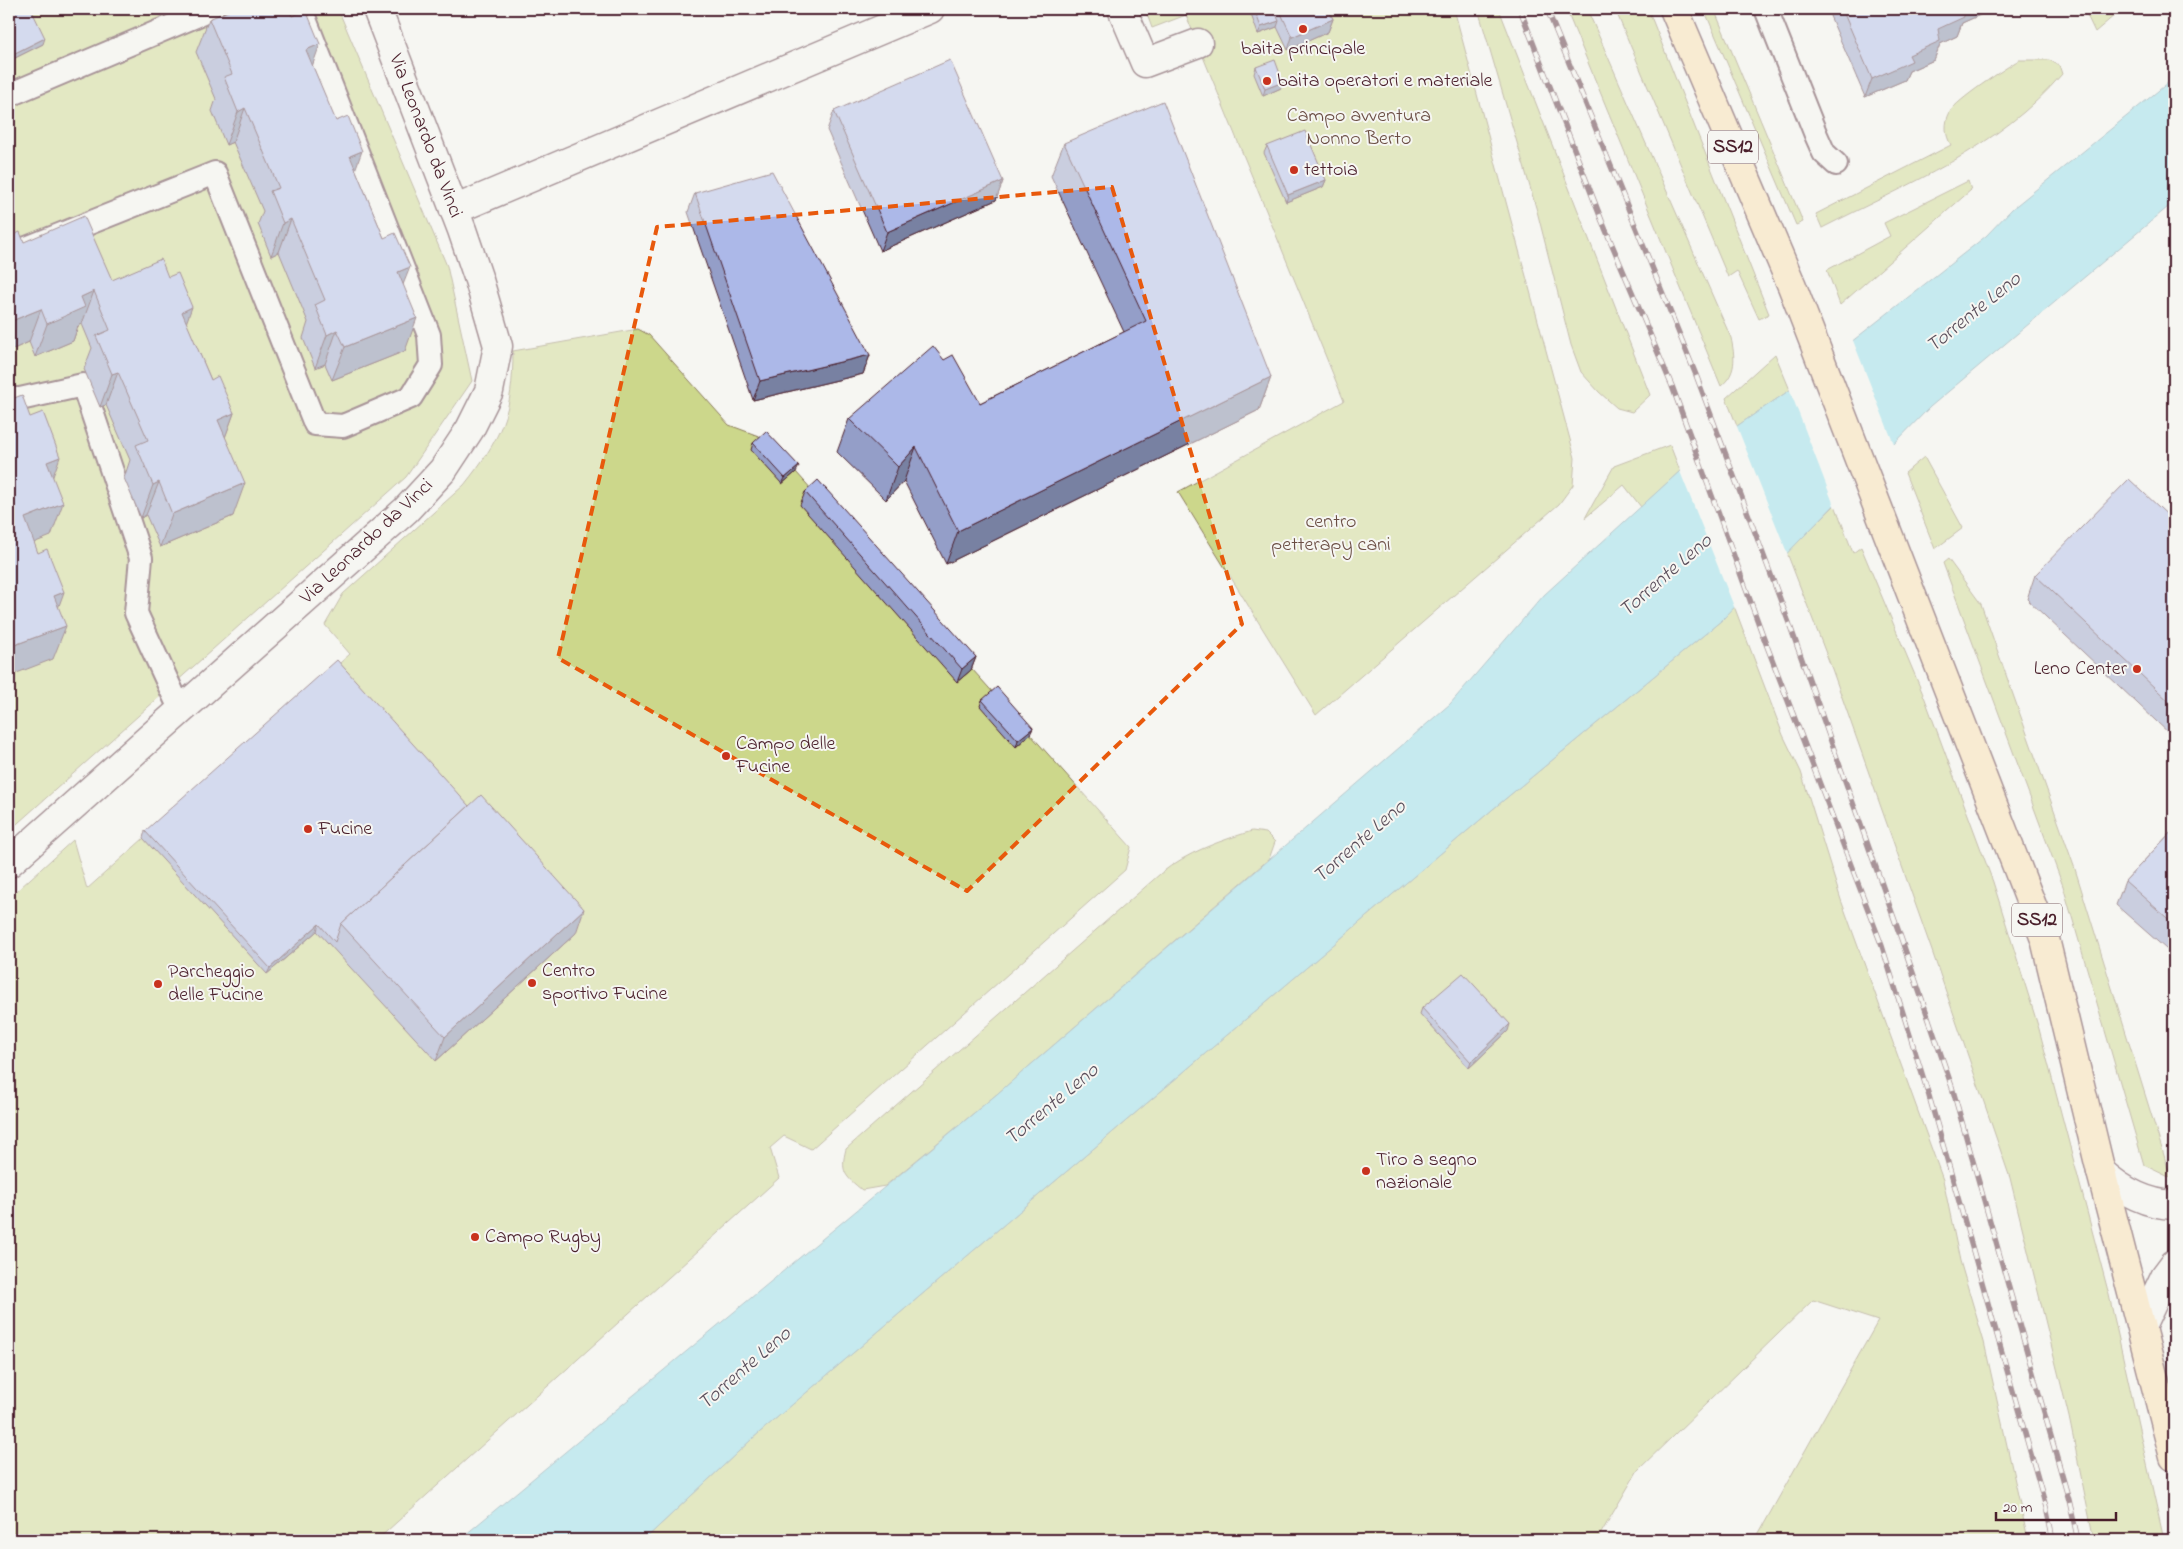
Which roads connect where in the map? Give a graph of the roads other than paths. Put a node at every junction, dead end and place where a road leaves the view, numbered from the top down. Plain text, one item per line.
1 (212, 9) edge
2 (300, 9) edge
3 (377, 9) edge
4 (930, 9) edge
5 (1122, 9) edge
6 (1674, 9) edge
7 (1766, 9) edge
8 (1198, 43) dead end
9 (9, 95) edge
10 (1836, 164) dead end
11 (454, 210) junction
12 (9, 256) edge
13 (9, 399) edge
14 (180, 709) junction
15 (9, 863) edge
16 (2101, 1172) junction
17 (2174, 1205) edge
18 (2174, 1264) edge
19 (2142, 1325) junction
20 (2174, 1457) edge

1 - 9 lane
2 - 12 lane
3 - 11 street, Via Leonardo da Vinci
4 - 11 street
5 - 8 street
6 - 16 main road, SS12
7 - 10 lane
11 - 14 street, Via Leonardo da Vinci
13 - 14 lane
14 - 15 street, Via Leonardo da Vinci
16 - 17 street
16 - 19 main road, SS12
18 - 19 street
19 - 20 main road, SS12

